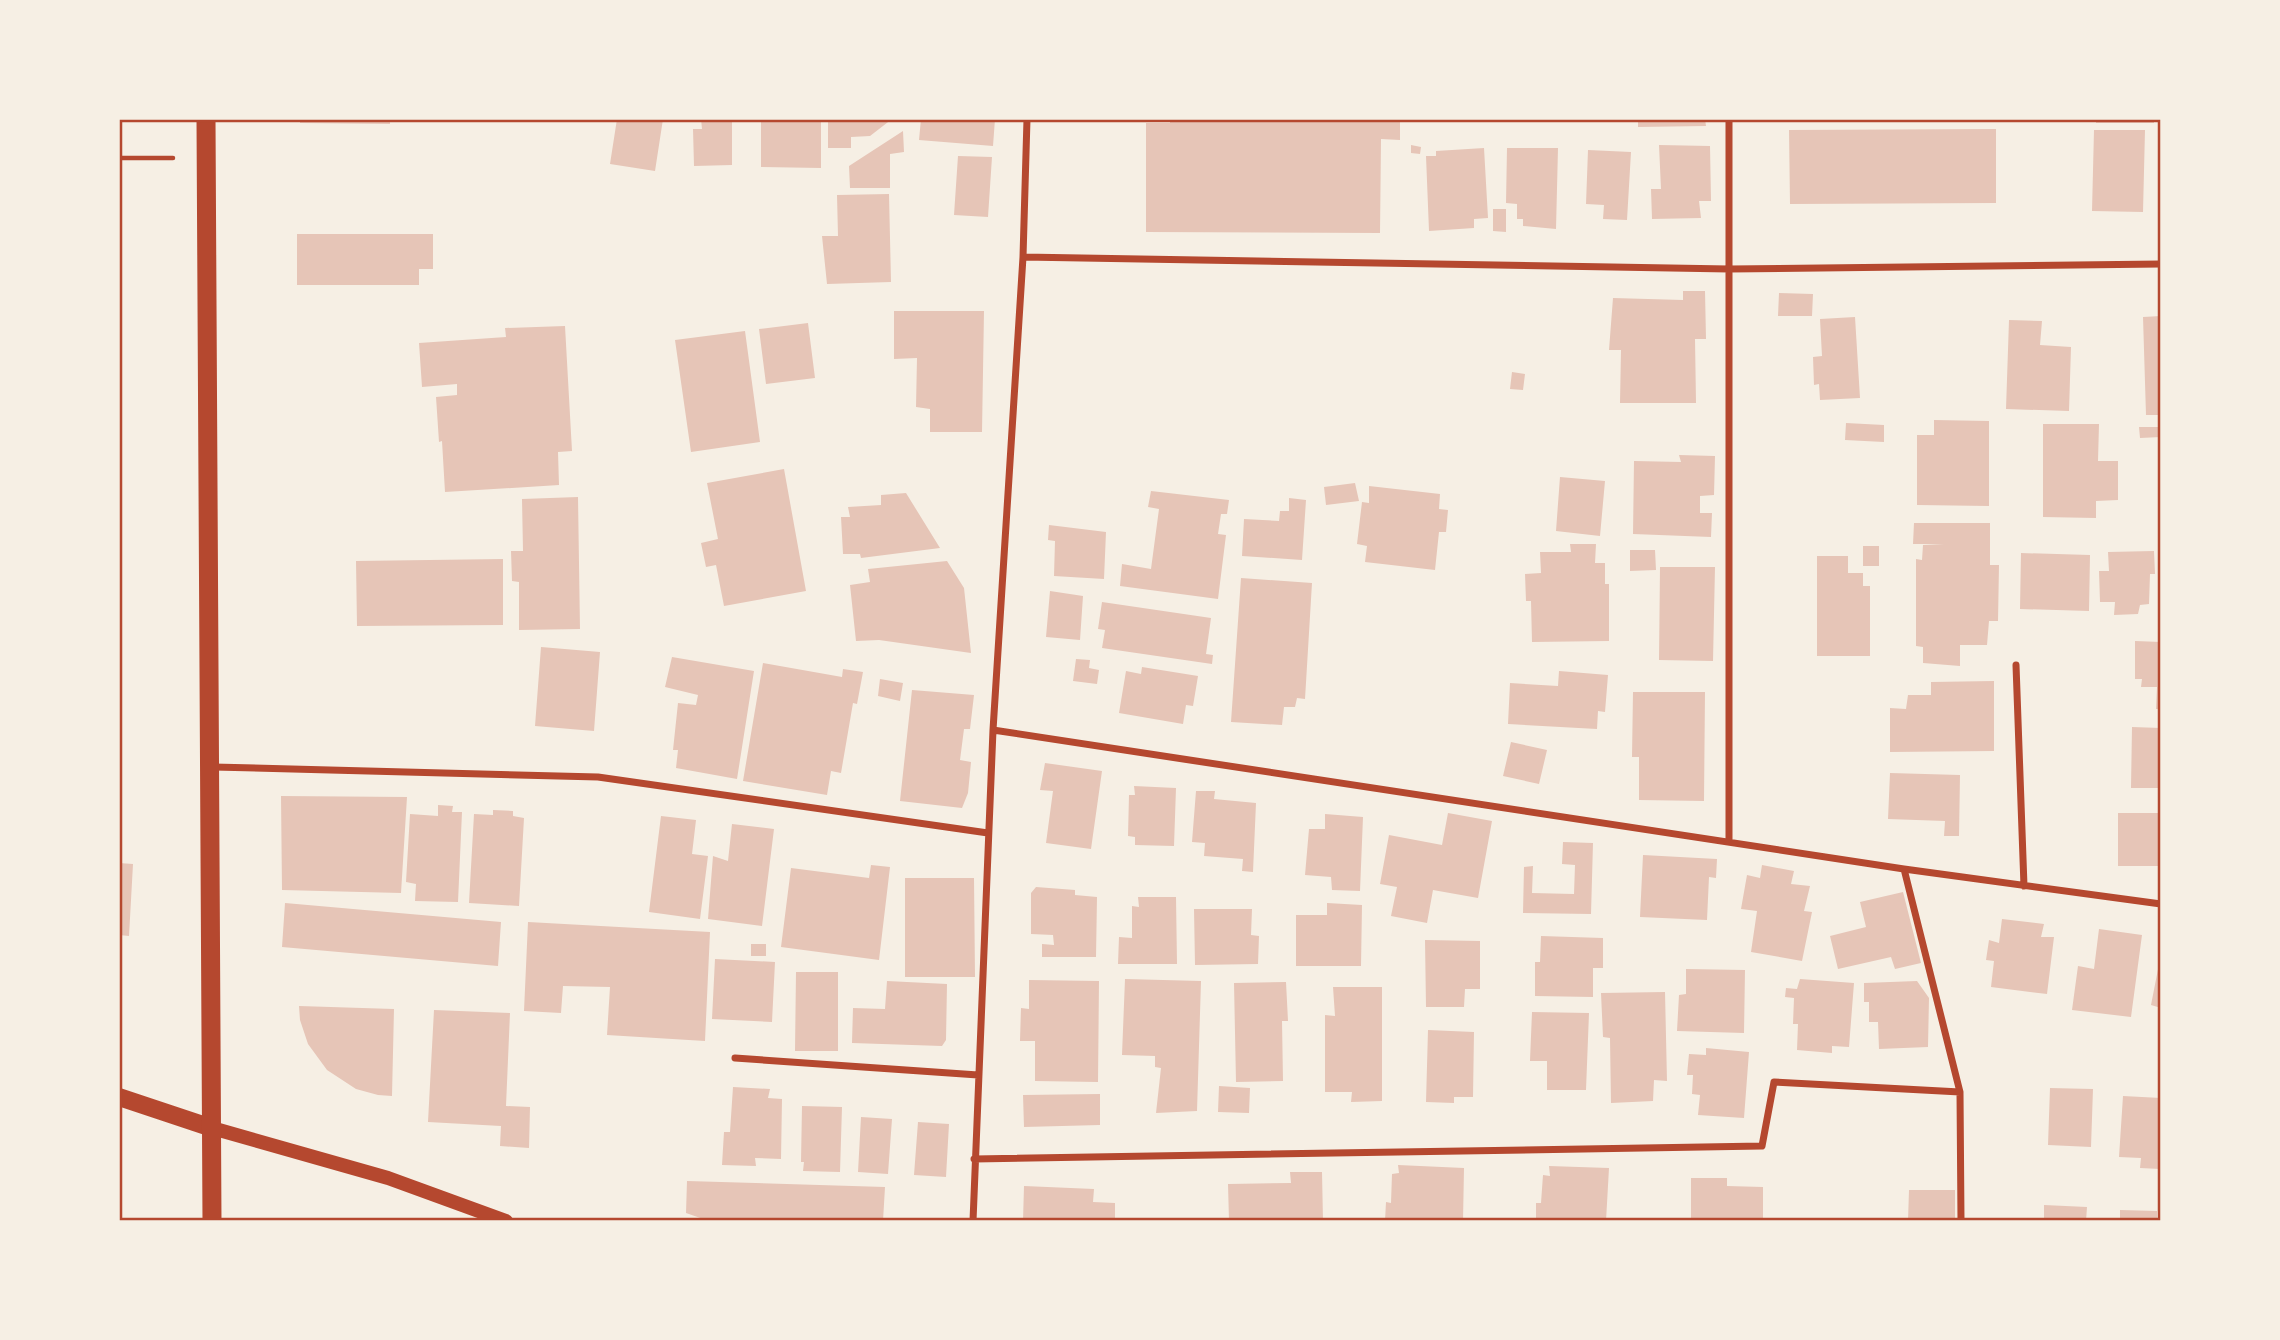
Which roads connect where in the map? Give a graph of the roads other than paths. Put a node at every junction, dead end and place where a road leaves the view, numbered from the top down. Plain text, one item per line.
1 (206, 119) edge
2 (1027, 119) edge
3 (1729, 119) edge
4 (1023, 257) junction
5 (2161, 264) edge
6 (1729, 269) junction
7 (2016, 665) dead end
8 (993, 730) junction
9 (209, 767) junction
10 (988, 833) junction
11 (1729, 842) junction
12 (1903, 869) junction
13 (2024, 886) junction
14 (2161, 904) edge
15 (735, 1058) dead end
16 (978, 1075) junction
17 (1960, 1092) junction
18 (119, 1097) edge
19 (212, 1128) junction
20 (974, 1158) junction
21 (212, 1221) edge
22 (506, 1221) edge
23 (973, 1221) edge
24 (1961, 1221) edge

1 - 9 highway
2 - 4 street
3 - 6 street
4 - 6 street
4 - 8 street
5 - 6 street
6 - 11 street
7 - 13 street
8 - 10 street
8 - 11 street
9 - 10 street
9 - 19 highway
10 - 16 street
11 - 12 street
12 - 13 street
12 - 17 street
13 - 14 street
15 - 16 street
16 - 20 street
17 - 20 street
17 - 24 street
18 - 19 main road
19 - 21 highway
19 - 22 main road
20 - 23 street

